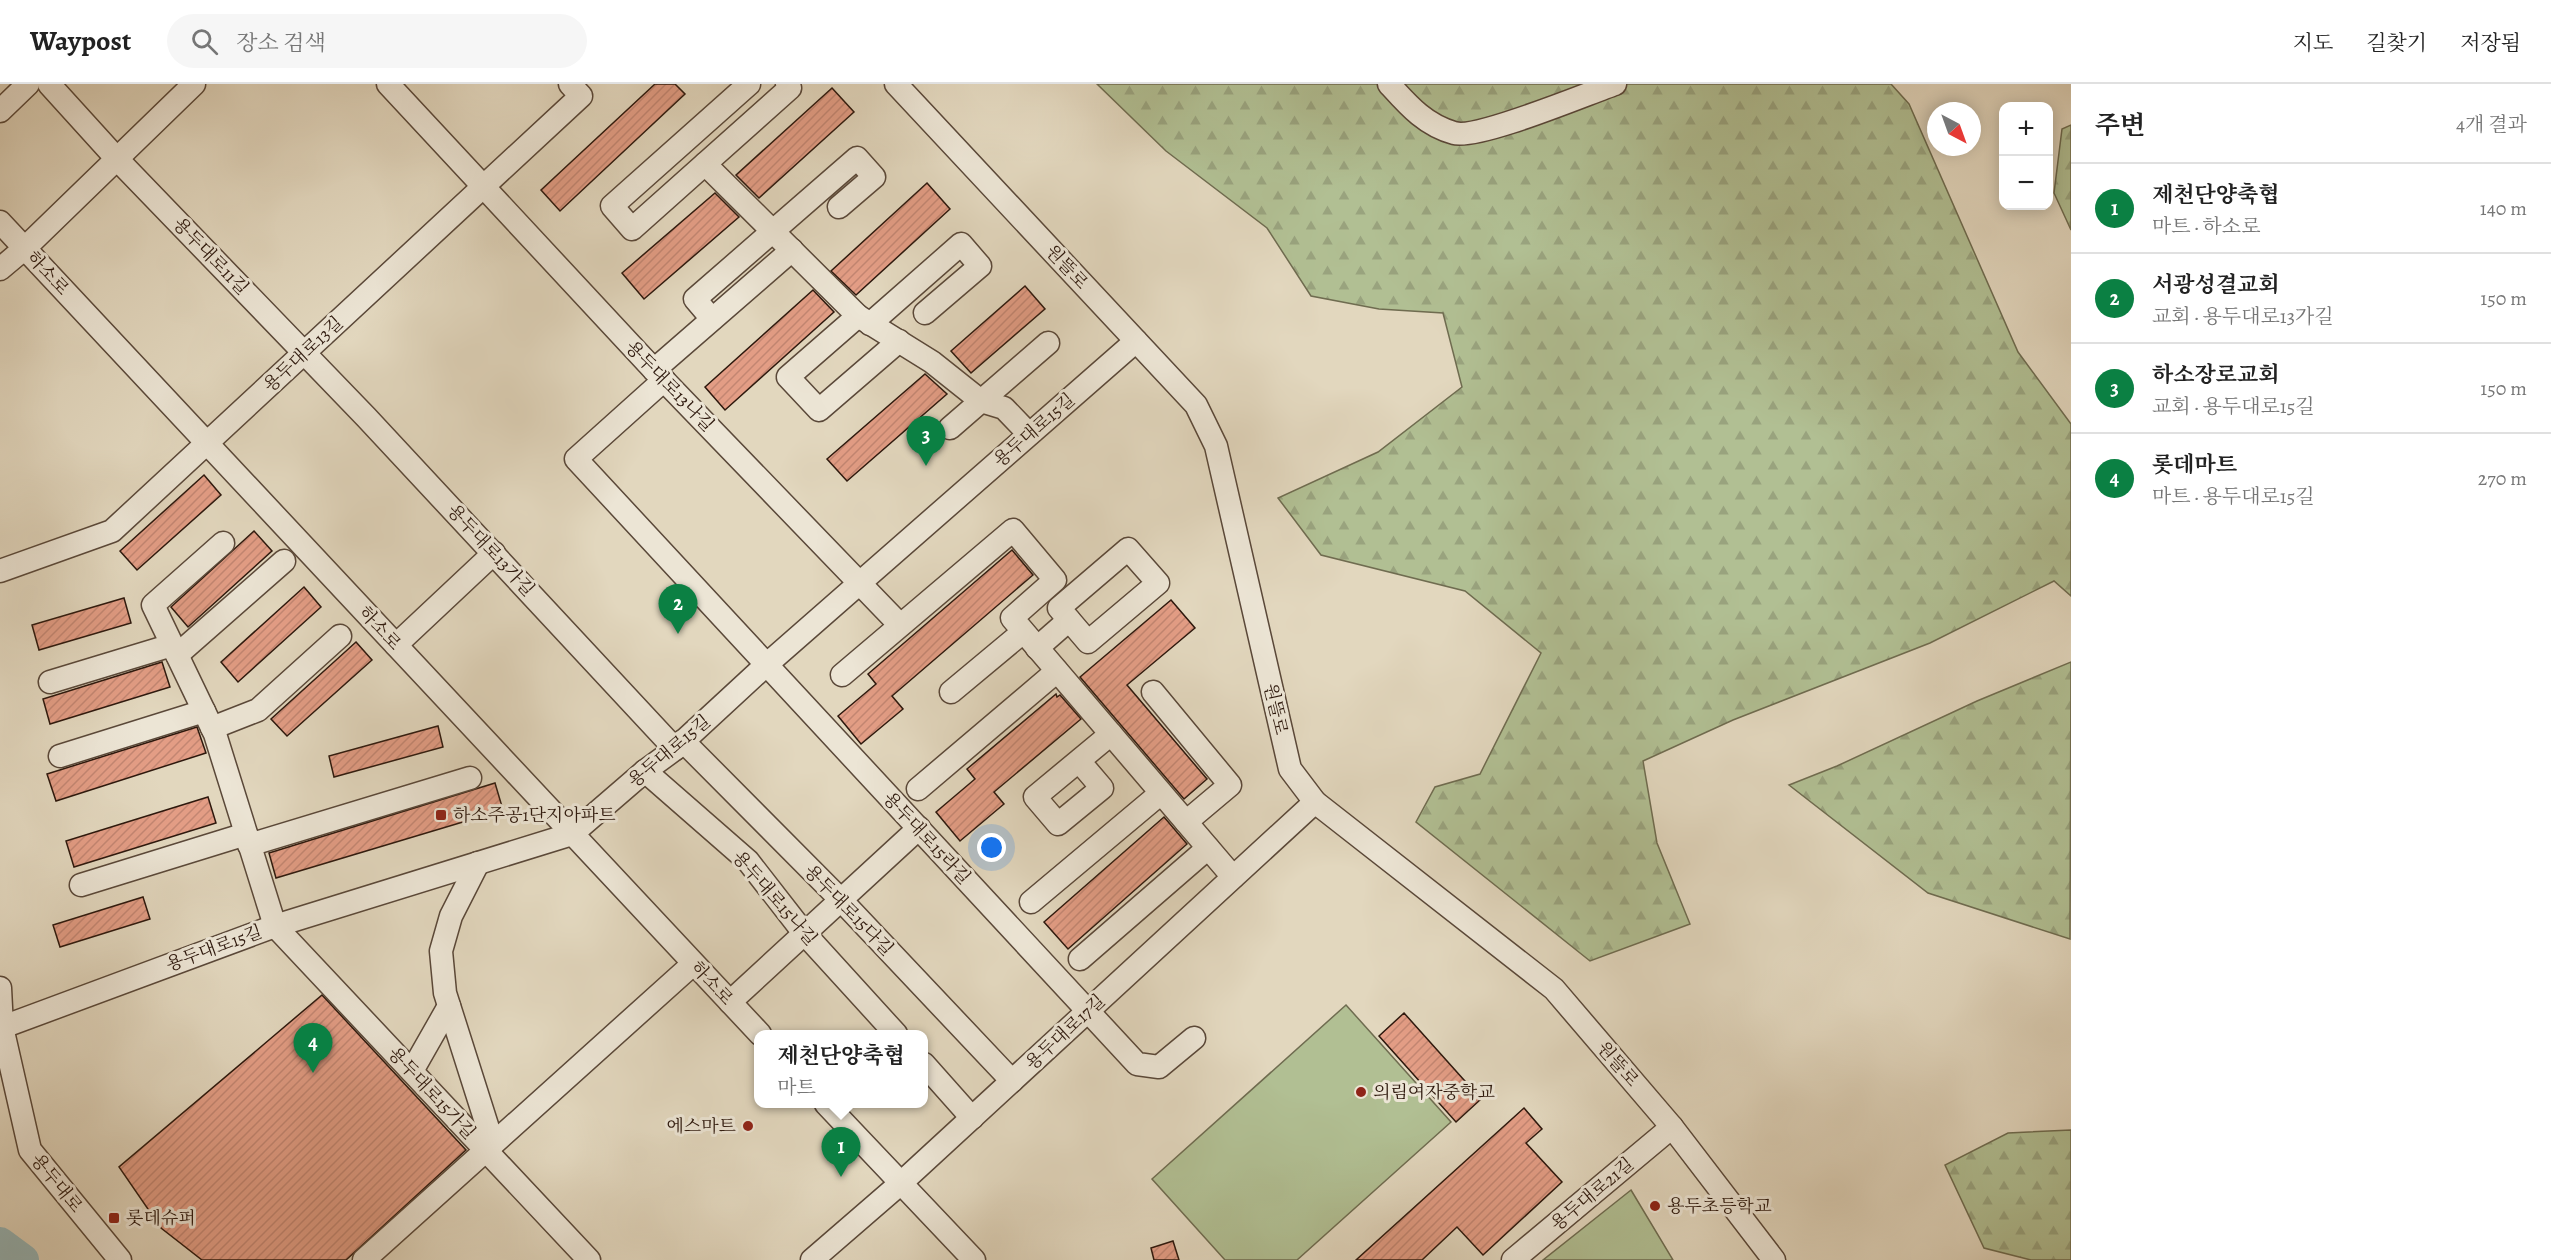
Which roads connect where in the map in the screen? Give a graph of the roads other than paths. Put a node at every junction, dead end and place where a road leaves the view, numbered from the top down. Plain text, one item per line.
1 (28, 84) edge
2 (49, 84) edge
3 (194, 84) edge
4 (388, 84) edge
5 (749, 84) edge
6 (787, 84) edge
7 (896, 84) edge
8 (1389, 84) edge
9 (1615, 84) edge
10 (576, 90) edge
11 (0, 111) edge
12 (117, 159) junction
13 (705, 164) junction
14 (484, 186) junction
15 (839, 207) dead end
16 (0, 222) edge
17 (773, 231) junction
18 (25, 248) junction
19 (792, 250) junction
20 (0, 269) edge
21 (925, 313) dead end
22 (712, 319) junction
23 (864, 320) junction
24 (899, 341) junction
25 (1136, 341) junction
26 (1048, 344) dead end
27 (305, 353) junction
28 (659, 375) junction
29 (981, 401) junction
30 (950, 428) dead end
31 (1029, 434) junction
32 (207, 443) junction
33 (223, 543) dead end
34 (494, 553) junction
35 (284, 561) dead end
36 (0, 572) edge
37 (860, 583) junction
38 (1069, 620) dead end
39 (900, 625) junction
40 (340, 636) dead end
41 (1030, 640) junction
42 (396, 645) junction
43 (174, 650) junction
44 (766, 665) junction
45 (1057, 671) junction
46 (842, 675) dead end
47 (50, 682) dead end
48 (951, 692) dead end
49 (1153, 692) dead end
50 (208, 720) junction
51 (1111, 734) junction
52 (679, 745) junction
53 (60, 756) dead end
54 (1079, 761) dead end
55 (645, 771) junction
56 (470, 778) dead end
57 (918, 789) dead end
58 (1161, 793) junction
59 (1315, 802) junction
60 (1186, 822) junction
61 (919, 828) junction
62 (572, 834) junction
63 (248, 839) junction
64 (1208, 848) junction
65 (478, 863) junction
66 (1233, 877) junction
67 (81, 885) dead end
68 (841, 900) junction
69 (1031, 902) dead end
70 (275, 926) junction
71 (804, 933) junction
72 (1080, 959) dead end
73 (693, 964) junction
74 (0, 988) edge
75 (729, 1002) junction
76 (449, 1006) junction
77 (1088, 1011) junction
78 (1, 1028) edge
79 (755, 1030) edge
80 (891, 1030) edge
81 (1194, 1038) dead end
82 (928, 1069) edge
83 (412, 1071) junction
84 (1012, 1081) junction
85 (830, 1108) edge
86 (972, 1118) junction
87 (1672, 1127) junction
88 (490, 1147) junction
89 (901, 1183) junction
90 (380, 1255) edge
91 (120, 1260) edge
92 (589, 1260) edge
93 (812, 1260) edge
94 (974, 1260) edge
95 (1513, 1260) edge
96 (1774, 1260) edge

1 - 11 street
2 - 12 street, 용두대로11길
3 - 12 street
4 - 14 street
5 - 13 street
6 - 13 street
7 - 25 street, 원뜰로
8 - 9 street
10 - 14 street, 용두대로13길
12 - 18 street
12 - 27 street, 용두대로11길
13 - 17 street
14 - 27 street, 용두대로13길
14 - 28 street, 용두대로13나길
15 - 17 street
16 - 18 street, 하소로
17 - 19 street
17 - 22 street
18 - 20 street
18 - 32 street, 하소로
19 - 22 street
19 - 23 street
21 - 23 street
22 - 28 street
23 - 24 street
23 - 24 street
24 - 29 street
25 - 31 street, 용두대로15길
25 - 59 street, 원뜰로
26 - 29 street
27 - 32 street, 용두대로13길
27 - 34 street, 용두대로13가길
28 - 37 street, 용두대로13나길
28 - 44 street, 용두대로15라길
29 - 30 street
29 - 31 street
31 - 37 street, 용두대로15길
32 - 36 street, 용두대로13길
32 - 42 street, 하소로
33 - 43 street
34 - 42 street
34 - 52 street, 용두대로13가길
35 - 43 street
37 - 39 street, 용두대로13나길
37 - 44 street, 용두대로15길
38 - 41 street
39 - 41 street
39 - 46 street
40 - 50 street
41 - 45 street
41 - 48 street
42 - 62 street, 하소로
43 - 47 street
43 - 50 street
44 - 52 street, 용두대로15길
44 - 61 street, 용두대로15라길
45 - 51 street
45 - 57 street
49 - 60 street
50 - 53 street
50 - 63 street
51 - 54 street
51 - 58 street
52 - 55 street, 용두대로15길
52 - 68 street, 용두대로15다길
55 - 62 street, 용두대로15길
55 - 71 street, 용두대로15나길
56 - 63 street
58 - 60 street
58 - 69 street
59 - 66 street, 용두대로17길
59 - 87 street, 원뜰로
60 - 64 street
61 - 68 street
61 - 77 street, 용두대로15라길
62 - 65 street, 용두대로15길
62 - 73 street, 하소로
63 - 67 street
63 - 70 street
64 - 66 street
64 - 72 street
65 - 70 street, 용두대로15길
65 - 76 street
66 - 77 street, 용두대로17길
68 - 71 street
68 - 84 street, 용두대로15다길
70 - 78 street, 용두대로15길
70 - 83 street, 용두대로15가길
71 - 75 street
71 - 80 street, 용두대로15나길
73 - 75 street, 하소로
73 - 88 street
74 - 78 street, 용두대로
75 - 79 street, 하소로
76 - 83 street
76 - 88 street
77 - 81 street, 용두대로15라길
77 - 84 street, 용두대로17길
78 - 91 street, 용두대로
82 - 86 street
83 - 88 street, 용두대로15가길
84 - 86 street, 용두대로17길
85 - 89 street
86 - 89 street, 용두대로17길
87 - 95 street, 용두대로21길
87 - 96 street, 원뜰로
88 - 90 street
88 - 92 street, 용두대로15가길
89 - 93 street, 용두대로17길
89 - 94 street

